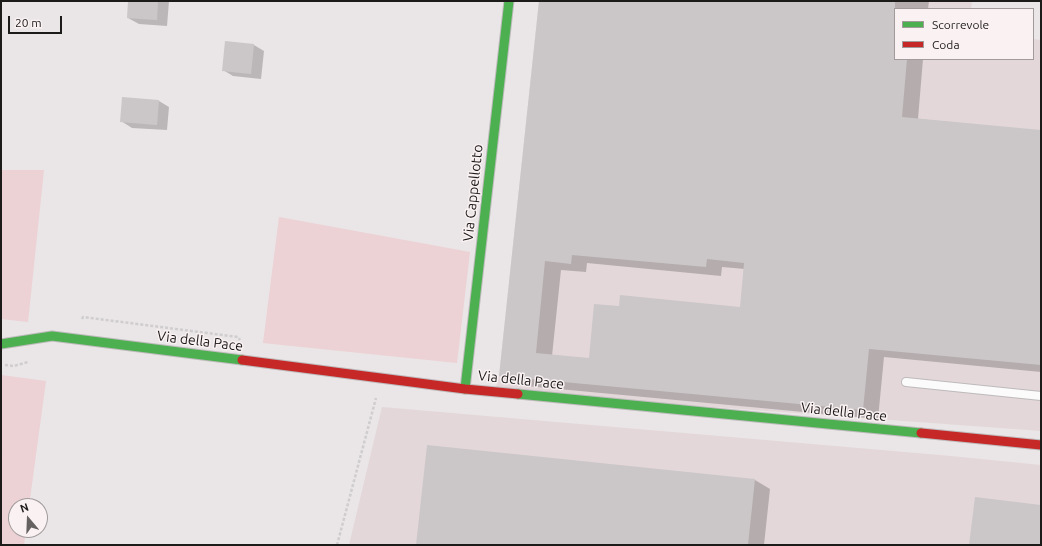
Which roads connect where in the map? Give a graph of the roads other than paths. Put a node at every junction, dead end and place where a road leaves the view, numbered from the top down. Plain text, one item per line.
1 (509, 1) edge
2 (1, 344) edge
3 (906, 382) dead end
4 (466, 389) junction
5 (1041, 396) edge
6 (1041, 445) edge

1 - 4 street, Via Cappellotto
2 - 4 street, Via della Pace
3 - 5 lane
4 - 6 street, Via della Pace

